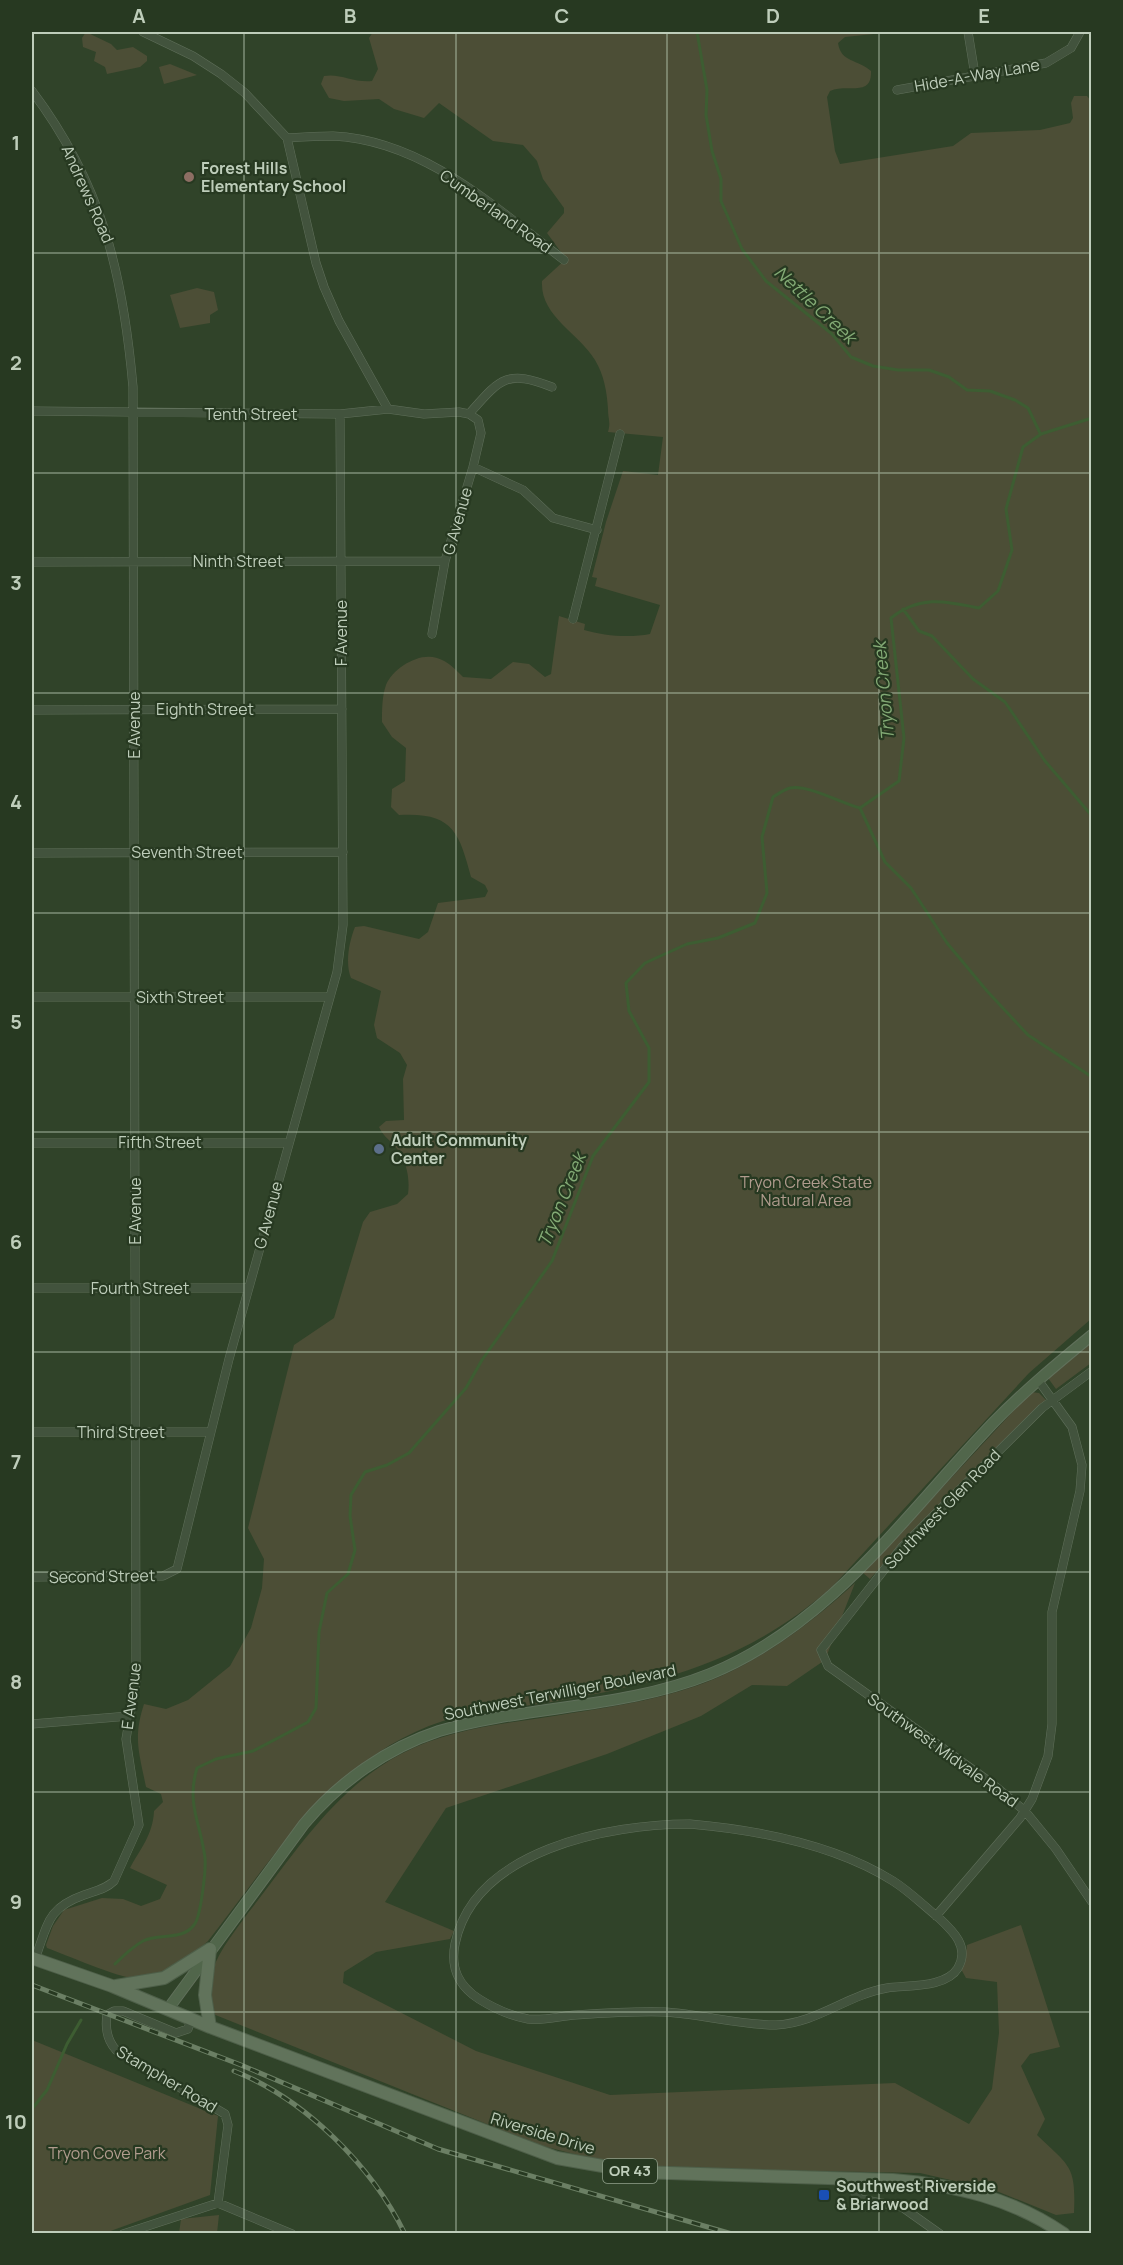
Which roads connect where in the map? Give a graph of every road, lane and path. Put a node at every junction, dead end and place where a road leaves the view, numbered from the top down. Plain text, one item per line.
1 (144, 32) edge
2 (968, 32) edge
3 (1080, 32) edge
4 (975, 75) junction
5 (897, 90) dead end
6 (32, 91) edge
7 (287, 138) junction
8 (564, 260) dead end
9 (552, 387) dead end
10 (388, 410) junction
11 (32, 411) edge
12 (133, 413) junction
13 (340, 414) junction
14 (469, 414) junction
15 (620, 434) dead end
16 (473, 467) junction
17 (597, 531) junction
18 (133, 561) junction
19 (341, 561) junction
20 (445, 561) junction
21 (32, 562) edge
22 (573, 619) dead end
23 (432, 634) dead end
24 (342, 709) junction
25 (32, 710) edge
26 (134, 710) junction
27 (134, 852) junction
28 (342, 852) junction
29 (32, 853) edge
30 (32, 997) edge
31 (134, 997) junction
32 (328, 997) junction
33 (135, 1142) junction
34 (32, 1143) edge
35 (288, 1143) junction
36 (32, 1288) edge
37 (135, 1288) junction
38 (248, 1288) junction
39 (1092, 1335) edge
40 (1092, 1371) edge
41 (1038, 1380) junction
42 (1053, 1399) junction
43 (32, 1432) edge
44 (135, 1432) junction
45 (210, 1432) junction
46 (171, 1574) joint
47 (32, 1577) edge
48 (136, 1577) junction
49 (828, 1666) joint
50 (129, 1716) junction
51 (32, 1724) edge
52 (1025, 1811) junction
53 (1092, 1902) edge
54 (936, 1916) junction
55 (210, 1949) junction
56 (33, 1959) edge
57 (112, 1986) junction
58 (168, 2009) junction
59 (191, 2019) junction
60 (210, 2027) junction
61 (852, 2178) junction
62 (218, 2203) junction
63 (123, 2234) edge
64 (292, 2234) edge
65 (940, 2234) edge
66 (1064, 2234) edge

1 - 7 street
2 - 4 street
3 - 4 street, Hide-A-Way Lane
4 - 5 street, Hide-A-Way Lane
6 - 12 street, Andrews Road
7 - 8 street, Cumberland Road
7 - 10 street
9 - 14 street
10 - 13 street, Tenth Street
10 - 14 street, Tenth Street
11 - 12 street, Tenth Street
12 - 13 street, Tenth Street
12 - 18 street, E Avenue
13 - 19 street, F Avenue
14 - 16 street, G Avenue
15 - 17 street
16 - 17 street
16 - 20 street, G Avenue
17 - 22 street
18 - 19 street, Ninth Street
18 - 21 street, Ninth Street
18 - 26 street, E Avenue
19 - 20 street, Ninth Street
19 - 24 street, F Avenue
20 - 23 street, G Avenue
24 - 26 street, Eighth Street
24 - 28 street, F Avenue
25 - 26 street, Eighth Street
26 - 27 street, E Avenue
27 - 28 street, Seventh Street
27 - 29 street, Seventh Street
27 - 31 street, E Avenue
28 - 32 street, G Avenue
30 - 31 street, Sixth Street
31 - 32 street, Sixth Street
31 - 33 street, E Avenue
32 - 35 street, G Avenue
33 - 34 street, Fifth Street
33 - 35 street, Fifth Street
33 - 37 street, E Avenue
35 - 38 street, G Avenue
36 - 37 street, Fourth Street
37 - 38 street, Fourth Street
37 - 44 street, E Avenue
38 - 45 street, G Avenue
39 - 41 main road, Southwest Terwilliger Boulevard
40 - 42 street, Southwest Glen Road
41 - 42 street
41 - 55 main road, Southwest Terwilliger Boulevard
42 - 49 street, Southwest Glen Road
42 - 52 street
43 - 44 street, Third Street
44 - 45 street, Third Street
44 - 48 street, E Avenue
45 - 46 street, G Avenue
46 - 48 street, Second Street
47 - 48 street, Second Street
48 - 50 street, E Avenue
49 - 52 street, Southwest Midvale Road
50 - 51 street
50 - 56 street, E Avenue
52 - 53 street, Southwest Midvale Road
52 - 54 street
54 - 54 street
55 - 57 main road
55 - 58 main road, Southwest Terwilliger Boulevard
55 - 60 main road
56 - 57 main road, OR 43
57 - 58 main road, OR 43
58 - 59 main road, Riverside Drive / OR 43
59 - 60 main road, Riverside Drive / OR 43
59 - 62 street, Stampher Road
60 - 61 main road, Riverside Drive / OR 43
61 - 65 street
61 - 66 main road, Riverside Drive / OR 43
62 - 63 street
62 - 64 street

